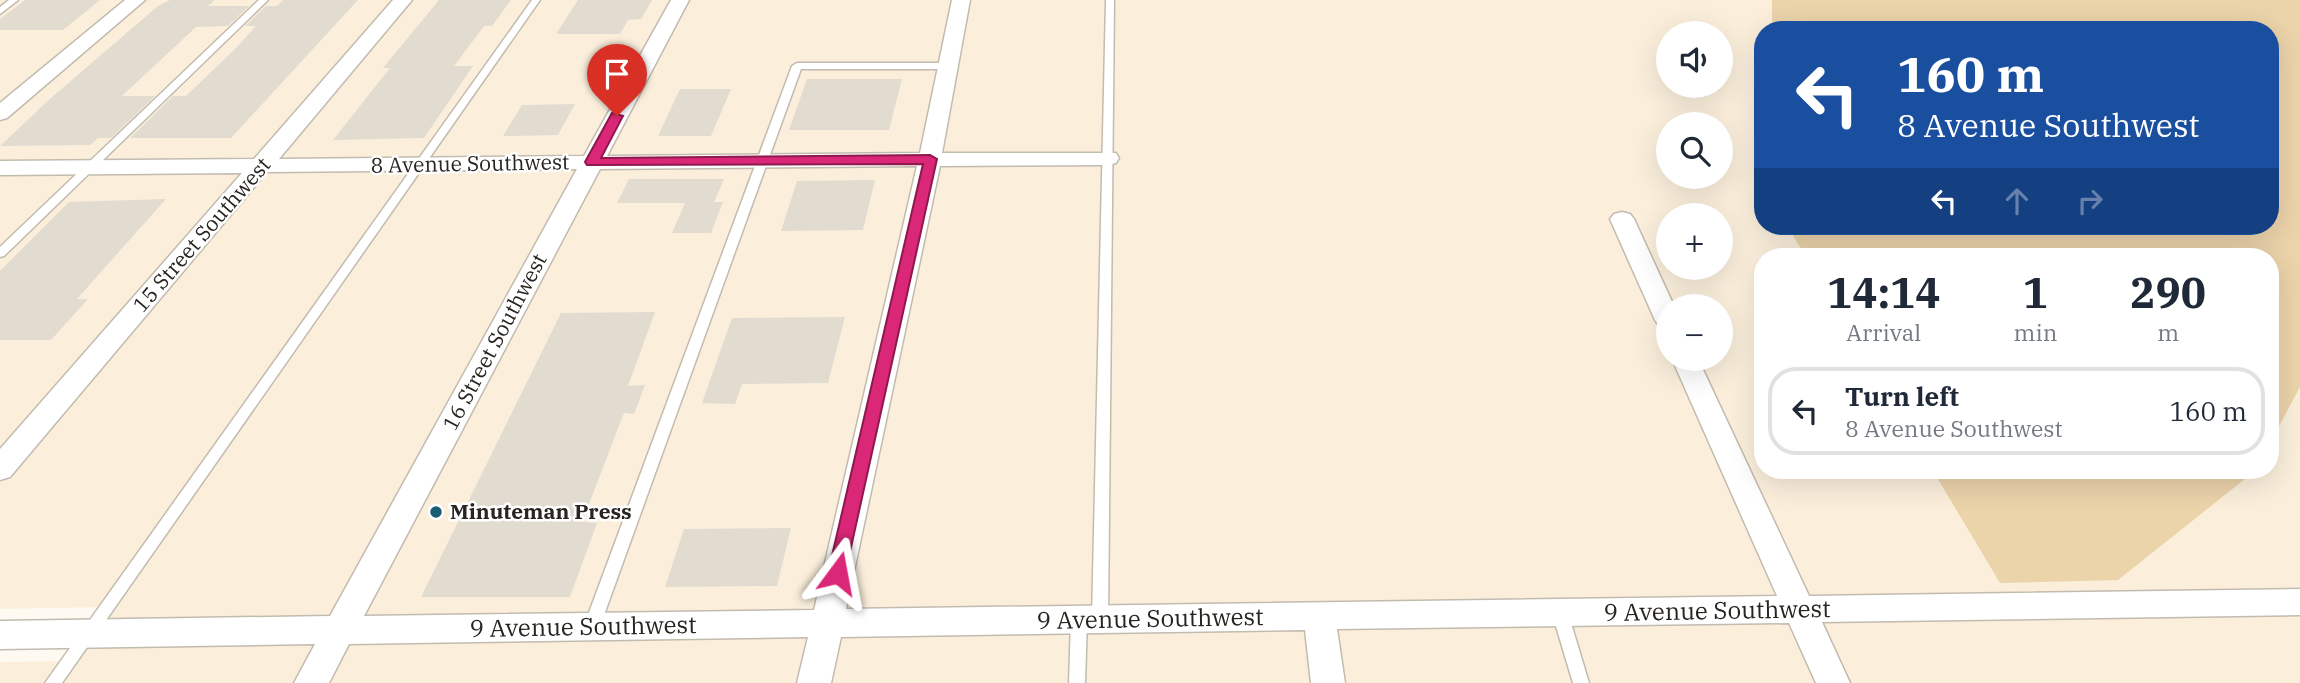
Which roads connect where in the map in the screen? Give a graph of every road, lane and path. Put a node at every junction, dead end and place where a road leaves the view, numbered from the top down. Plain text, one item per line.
1 (14, 0) edge
2 (136, 0) edge
3 (264, 0) edge
4 (403, 0) edge
5 (536, 0) edge
6 (680, 0) edge
7 (961, 0) edge
8 (1110, 0) edge
9 (0, 11) edge
10 (949, 66) junction
11 (0, 114) edge
12 (1108, 158) junction
13 (930, 159) junction
14 (763, 161) junction
15 (592, 162) junction
16 (422, 164) junction
17 (261, 166) junction
18 (89, 167) junction
19 (0, 168) edge
20 (1622, 219) dead end
21 (0, 253) edge
22 (1656, 294) edge
23 (1690, 371) edge
24 (0, 470) edge
25 (2300, 602) edge
26 (1799, 610) junction
27 (1560, 613) junction
28 (1319, 616) junction
29 (1090, 620) junction
30 (826, 625) junction
31 (592, 627) junction
32 (339, 630) junction
33 (88, 634) junction
34 (0, 635) edge
35 (53, 683) edge
36 (311, 683) edge
37 (814, 683) edge
38 (1077, 683) edge
39 (1328, 683) edge
40 (1581, 683) edge
41 (1833, 683) edge

1 - 9 lane
2 - 11 street
3 - 18 lane
4 - 17 street, 15 Street Southwest
5 - 16 lane
6 - 15 street, 16 Street Southwest
7 - 10 street
8 - 12 lane
10 - 13 street
10 - 14 lane
12 - 13 street, 8 Avenue Southwest
12 - 29 lane
13 - 14 street, 8 Avenue Southwest
13 - 30 street
14 - 15 street, 8 Avenue Southwest
14 - 31 lane
15 - 16 street, 8 Avenue Southwest
15 - 32 street, 16 Street Southwest
16 - 17 street, 8 Avenue Southwest
16 - 33 lane
17 - 18 street, 8 Avenue Southwest
17 - 24 street, 15 Street Southwest
18 - 19 street, 8 Avenue Southwest
18 - 21 lane
20 - 22 street
23 - 26 street
25 - 26 street, 9 Avenue Southwest
26 - 27 street, 9 Avenue Southwest
26 - 41 street
27 - 28 street, 9 Avenue Southwest
27 - 40 lane
28 - 29 street, 9 Avenue Southwest
28 - 39 street
29 - 30 street, 9 Avenue Southwest
29 - 38 lane
30 - 31 street, 9 Avenue Southwest
30 - 37 street
31 - 32 street, 9 Avenue Southwest
32 - 33 street, 9 Avenue Southwest
32 - 36 street, 16 Street Southwest
33 - 34 street, 9 Avenue Southwest
33 - 35 lane

